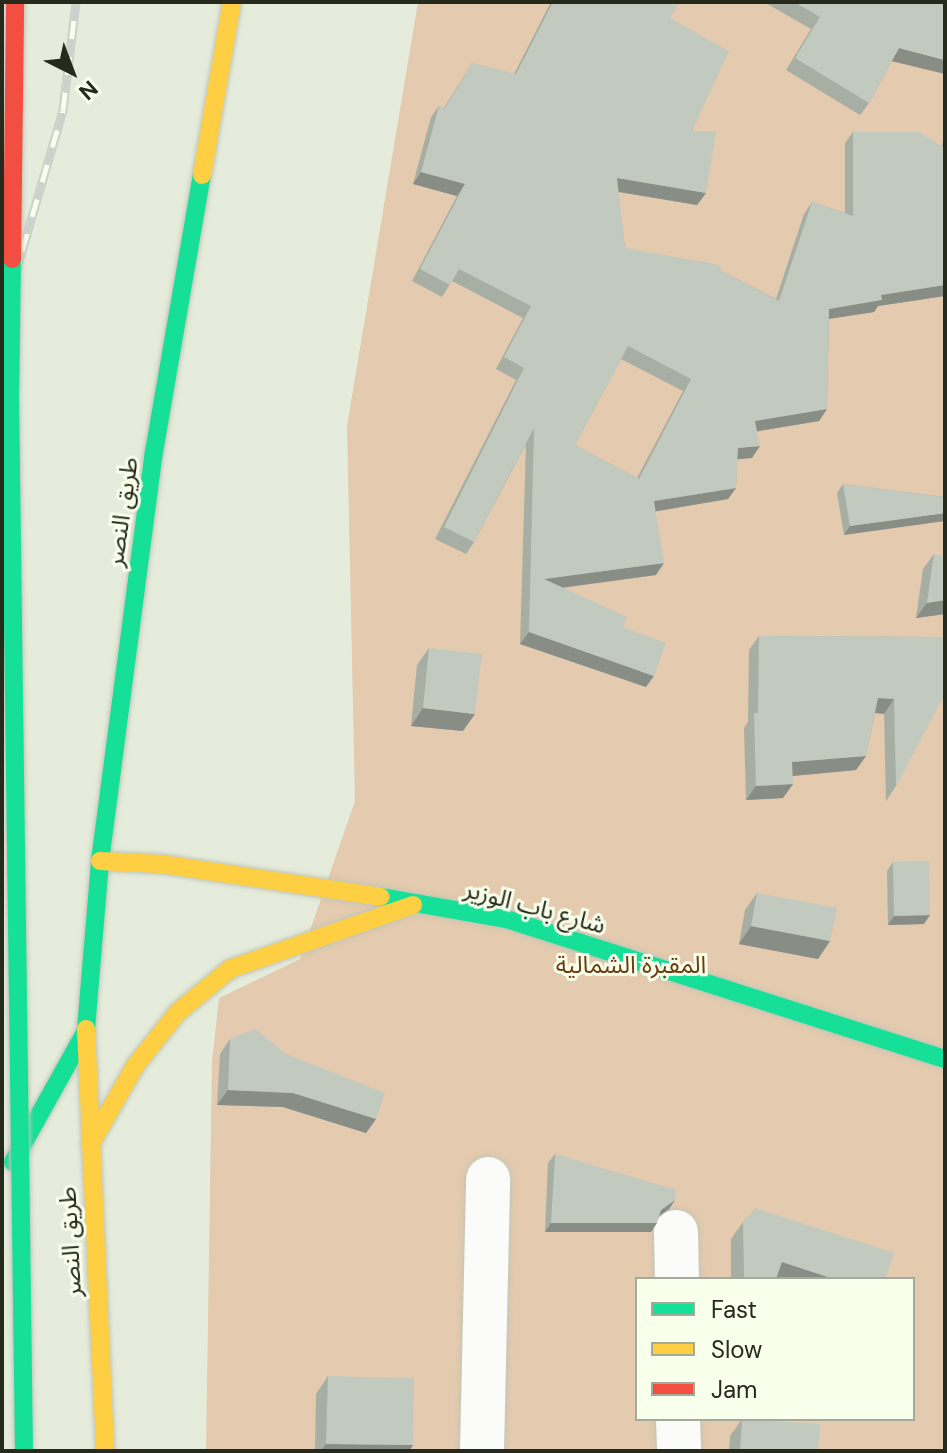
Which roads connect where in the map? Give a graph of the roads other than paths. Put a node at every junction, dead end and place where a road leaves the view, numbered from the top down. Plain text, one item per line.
1 (15, 2) edge
2 (232, 2) edge
3 (100, 861) junction
4 (421, 903) junction
5 (86, 1031) junction
6 (945, 1059) edge
7 (90, 1145) junction
8 (488, 1179) dead end
9 (2, 1186) edge
10 (676, 1232) dead end
11 (677, 1277) edge
12 (678, 1421) edge
13 (24, 1451) edge
14 (105, 1451) edge
15 (482, 1451) edge
16 (679, 1451) edge

1 - 13 main road, bridge
2 - 3 main road, طريق النصر
3 - 4 main road, شارع باب الوزير
3 - 5 main road, طريق النصر
4 - 6 main road, شارع باب الوزير
4 - 7 main road
5 - 7 main road, طريق النصر
5 - 9 main road, طريق النصر
7 - 14 main road, طريق النصر
8 - 15 street
10 - 11 street
12 - 16 street

